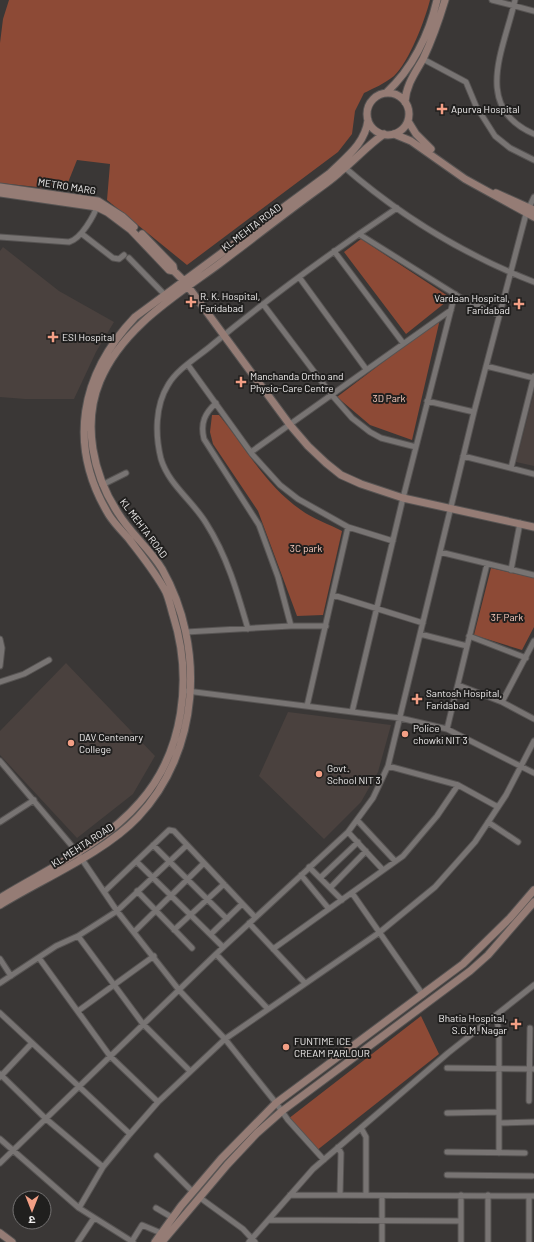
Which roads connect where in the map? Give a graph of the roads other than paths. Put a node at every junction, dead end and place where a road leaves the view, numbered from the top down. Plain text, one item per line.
1 (437, 0) edge
2 (445, 0) edge
3 (492, 0) edge
4 (514, 3) edge
5 (534, 11) edge
6 (423, 58) junction
7 (386, 93) junction
8 (405, 102) junction
9 (368, 120) junction
10 (408, 121) junction
11 (384, 134) junction
12 (394, 134) junction
13 (534, 134) edge
14 (534, 160) edge
15 (343, 165) junction
16 (0, 187) edge
17 (0, 193) edge
18 (534, 197) edge
19 (98, 204) junction
20 (397, 208) junction
21 (530, 210) edge
22 (534, 217) edge
23 (82, 234) junction
24 (359, 234) junction
25 (0, 237) edge
26 (334, 251) junction
27 (510, 273) junction
28 (299, 277) junction
29 (534, 282) edge
30 (186, 284) junction
31 (455, 294) junction
32 (165, 295) junction
33 (263, 304) junction
34 (450, 310) junction
35 (499, 315) junction
36 (223, 336) junction
37 (403, 343) junction
38 (188, 365) junction
39 (486, 366) junction
40 (366, 369) junction
41 (534, 377) edge
42 (331, 394) junction
43 (427, 400) junction
44 (216, 403) junction
45 (474, 412) junction
46 (290, 425) junction
47 (416, 447) junction
48 (251, 452) junction
49 (463, 456) junction
50 (511, 468) junction
51 (126, 473) dead end
52 (534, 474) edge
53 (102, 485) junction
54 (403, 498) junction
55 (450, 508) junction
56 (520, 523) junction
57 (348, 527) junction
58 (534, 527) edge
59 (393, 542) junction
60 (440, 552) junction
61 (487, 564) junction
62 (511, 570) junction
63 (534, 575) edge
64 (333, 595) junction
65 (376, 608) junction
66 (423, 623) junction
67 (291, 626) junction
68 (326, 626) junction
69 (248, 629) junction
70 (186, 632) junction
71 (420, 634) junction
72 (469, 636) junction
73 (0, 639) edge
74 (534, 641) edge
75 (466, 646) junction
76 (526, 658) junction
77 (49, 660) dead end
78 (0, 666) edge
79 (0, 682) edge
80 (458, 685) junction
81 (186, 690) junction
82 (502, 702) junction
83 (307, 706) junction
84 (352, 712) junction
85 (400, 718) junction
86 (534, 719) edge
87 (447, 729) junction
88 (534, 741) edge
89 (0, 761) edge
90 (388, 766) junction
91 (522, 766) junction
92 (534, 773) edge
93 (458, 785) junction
94 (34, 800) junction
95 (498, 807) junction
96 (357, 820) junction
97 (0, 822) edge
98 (488, 822) junction
99 (348, 832) junction
100 (358, 842) junction
101 (518, 842) dead end
102 (153, 845) junction
103 (187, 845) junction
104 (366, 851) junction
105 (80, 855) junction
106 (168, 861) junction
107 (395, 861) junction
108 (137, 862) junction
109 (204, 863) junction
110 (310, 867) junction
111 (383, 870) junction
112 (301, 875) junction
113 (153, 877) junction
114 (320, 878) junction
115 (187, 880) junction
116 (224, 884) junction
117 (330, 888) junction
118 (534, 890) edge
119 (137, 891) junction
120 (104, 892) junction
121 (352, 893) junction
122 (171, 895) junction
123 (0, 898) edge
124 (208, 900) junction
125 (342, 900) junction
126 (534, 902) edge
127 (242, 904) junction
128 (0, 906) edge
129 (329, 909) junction
130 (155, 910) junction
131 (117, 911) junction
132 (191, 915) junction
133 (255, 917) junction
134 (226, 919) junction
135 (249, 923) junction
136 (174, 930) junction
137 (134, 932) junction
138 (380, 932) junction
139 (211, 934) junction
140 (78, 936) junction
141 (223, 947) junction
142 (192, 948) dead end
143 (273, 949) junction
144 (216, 954) junction
145 (154, 956) junction
146 (39, 958) junction
147 (0, 959) edge
148 (12, 976) junction
149 (0, 983) edge
150 (305, 983) junction
151 (115, 984) junction
152 (534, 985) edge
153 (179, 990) junction
154 (423, 995) junction
155 (268, 1009) junction
156 (78, 1011) junction
157 (0, 1013) edge
158 (496, 1015) junction
159 (143, 1024) junction
160 (530, 1028) dead end
161 (225, 1039) junction
162 (32, 1043) junction
163 (110, 1056) junction
164 (447, 1068) dead end
165 (499, 1069) junction
166 (532, 1069) edge
167 (190, 1071) junction
168 (0, 1076) edge
169 (79, 1086) junction
170 (530, 1101) dead end
171 (158, 1102) junction
172 (276, 1103) junction
173 (282, 1111) junction
174 (499, 1112) junction
175 (447, 1113) dead end
176 (45, 1118) junction
177 (534, 1122) edge
178 (499, 1123) junction
179 (361, 1128) junction
180 (130, 1134) junction
181 (0, 1139) edge
182 (338, 1147) junction
183 (12, 1151) junction
184 (447, 1152) dead end
185 (499, 1153) junction
186 (525, 1153) dead end
187 (157, 1156) dead end
188 (324, 1160) junction
189 (0, 1163) edge
190 (103, 1167) junction
191 (447, 1175) dead end
192 (532, 1176) dead end
193 (196, 1194) junction
194 (290, 1195) junction
195 (340, 1195) junction
196 (366, 1195) junction
197 (461, 1195) junction
198 (488, 1195) junction
199 (382, 1196) junction
200 (531, 1196) edge
201 (79, 1208) junction
202 (156, 1208) dead end
203 (94, 1218) junction
204 (172, 1218) junction
205 (269, 1220) junction
206 (382, 1220) junction
207 (461, 1221) junction
208 (0, 1232) edge
209 (162, 1233) junction
210 (0, 1239) edge
211 (252, 1241) edge
212 (5, 1242) edge
213 (12, 1242) edge
214 (78, 1242) edge
215 (133, 1242) edge
216 (155, 1242) edge
217 (162, 1242) edge
218 (382, 1242) edge
219 (461, 1242) edge
220 (488, 1242) edge
221 (529, 1242) edge

1 - 7 street
2 - 6 street
3 - 4 street
4 - 5 street
4 - 13 street
6 - 8 street
6 - 14 street
7 - 8 street
7 - 9 street
8 - 10 street
9 - 11 street
9 - 15 street, KL MEHTA ROAD
10 - 12 street
10 - 21 street
11 - 12 street
11 - 15 street, KL MEHTA ROAD
12 - 21 street
15 - 20 street
15 - 30 street, KL MEHTA ROAD
16 - 19 street, METRO MARG
17 - 19 street, METRO MARG
18 - 21 street
19 - 23 street
19 - 30 street, METRO MARG
20 - 24 street
20 - 27 street
21 - 22 street
21 - 27 street
23 - 25 street
23 - 32 street
24 - 26 street
24 - 31 street
26 - 28 street
26 - 37 street
27 - 29 street
27 - 35 street
28 - 33 street
28 - 40 street
30 - 32 street, KL MEHTA ROAD
30 - 36 street, METRO MARG
30 - 53 street, KL MEHTA ROAD
31 - 34 street
31 - 35 street
32 - 81 street, KL MEHTA ROAD
33 - 36 street
33 - 42 street
34 - 37 street
34 - 43 street
35 - 39 street
36 - 38 street
36 - 46 street, METRO MARG
37 - 40 street
38 - 44 street
38 - 69 street
39 - 41 street
39 - 45 street
40 - 42 street
41 - 50 street
42 - 46 street
42 - 47 street
43 - 45 street
43 - 47 street
44 - 48 street
44 - 67 street
45 - 49 street
46 - 48 street
46 - 54 street, METRO MARG
47 - 54 street
48 - 57 street
49 - 50 street
49 - 55 street
50 - 52 street
51 - 53 street
53 - 70 street, KL MEHTA ROAD
54 - 55 street, METRO MARG
54 - 59 street
55 - 56 street, METRO MARG
55 - 60 street
56 - 58 street, METRO MARG
56 - 62 street
57 - 59 street
57 - 64 street
59 - 65 street
60 - 61 street
60 - 66 street
61 - 62 street
61 - 72 street
62 - 63 street
64 - 65 street
64 - 68 street
65 - 66 street
65 - 84 street
66 - 71 street
67 - 68 street
67 - 69 street
68 - 83 street
69 - 70 street
70 - 81 street, KL MEHTA ROAD
71 - 75 street
71 - 85 street
72 - 75 street
72 - 76 street
73 - 78 street
74 - 76 street
75 - 80 street
76 - 82 street
77 - 79 street
80 - 82 street
80 - 87 street
81 - 83 street
81 - 105 street, KL MEHTA ROAD
82 - 86 street
83 - 84 street
84 - 85 street
85 - 87 street
85 - 90 street
87 - 91 street
88 - 91 street
89 - 94 street
90 - 93 street
90 - 96 street
91 - 92 street
91 - 95 street
93 - 95 street
93 - 107 street
94 - 97 street
94 - 105 street
95 - 98 street
96 - 99 street
96 - 107 street
98 - 101 street
98 - 138 street
99 - 100 street
99 - 110 street
100 - 104 street
100 - 114 street
102 - 103 street
102 - 106 street
102 - 108 street
103 - 106 street
103 - 109 street
104 - 111 street
104 - 117 street
105 - 120 street
105 - 123 street, KL MEHTA ROAD
105 - 128 street, KL MEHTA ROAD
106 - 113 street
106 - 115 street
107 - 111 street
108 - 113 street
108 - 120 street
109 - 115 street
109 - 116 street
110 - 112 street
110 - 114 street
111 - 121 street
112 - 129 street
112 - 133 street
113 - 119 street
113 - 122 street
114 - 117 street
115 - 122 street
115 - 124 street
116 - 124 street
116 - 127 street
117 - 125 street
118 - 154 street
119 - 130 street
119 - 131 street
120 - 131 street
121 - 125 street
121 - 138 street
122 - 130 street
122 - 132 street
124 - 132 street
124 - 134 street
125 - 129 street
126 - 173 street
127 - 133 street
127 - 134 street
129 - 143 street
130 - 136 street
130 - 137 street
131 - 137 street
131 - 140 street
132 - 136 street
132 - 139 street
133 - 135 street
134 - 139 street
135 - 141 street
135 - 143 street
136 - 142 street
137 - 145 street
138 - 150 street
138 - 154 street
139 - 141 street
140 - 146 street
140 - 151 street
141 - 144 street
143 - 150 street
144 - 153 street
144 - 155 street
145 - 151 street
145 - 153 street
146 - 148 street
146 - 156 street
147 - 148 street
148 - 149 street
150 - 155 street
151 - 156 street
151 - 159 street
152 - 158 street
153 - 159 street
153 - 161 street
154 - 172 street
155 - 161 street
156 - 163 street
157 - 162 street
158 - 165 street
158 - 179 street
159 - 163 street
159 - 167 street
160 - 166 street
161 - 167 street
161 - 172 street
162 - 168 street
162 - 169 street
163 - 169 street
163 - 171 street
164 - 165 street
165 - 166 street
165 - 174 street
166 - 170 street
167 - 171 street
168 - 176 street
169 - 176 street
169 - 180 street
171 - 180 street
172 - 173 street
172 - 193 street
173 - 188 street
173 - 193 street
174 - 175 street
174 - 178 street
176 - 183 street
176 - 190 street
177 - 178 street
178 - 185 street
179 - 182 street
179 - 196 street
180 - 190 street
181 - 183 street
182 - 188 street
182 - 195 street
183 - 189 street
183 - 201 street
184 - 185 street
185 - 186 street
187 - 193 street
188 - 194 street
190 - 201 street
191 - 192 street
193 - 204 street
193 - 211 street
193 - 217 street
194 - 195 street
194 - 205 street
195 - 196 street
196 - 199 street
197 - 198 street
197 - 199 street
197 - 207 street
198 - 200 street
198 - 220 street
199 - 206 street
200 - 221 street
201 - 203 street
202 - 204 street
203 - 214 street
203 - 215 street
204 - 209 street
205 - 206 street
205 - 211 street
206 - 207 street
206 - 218 street
207 - 219 street
208 - 213 street
209 - 215 street
209 - 216 street
210 - 212 street

